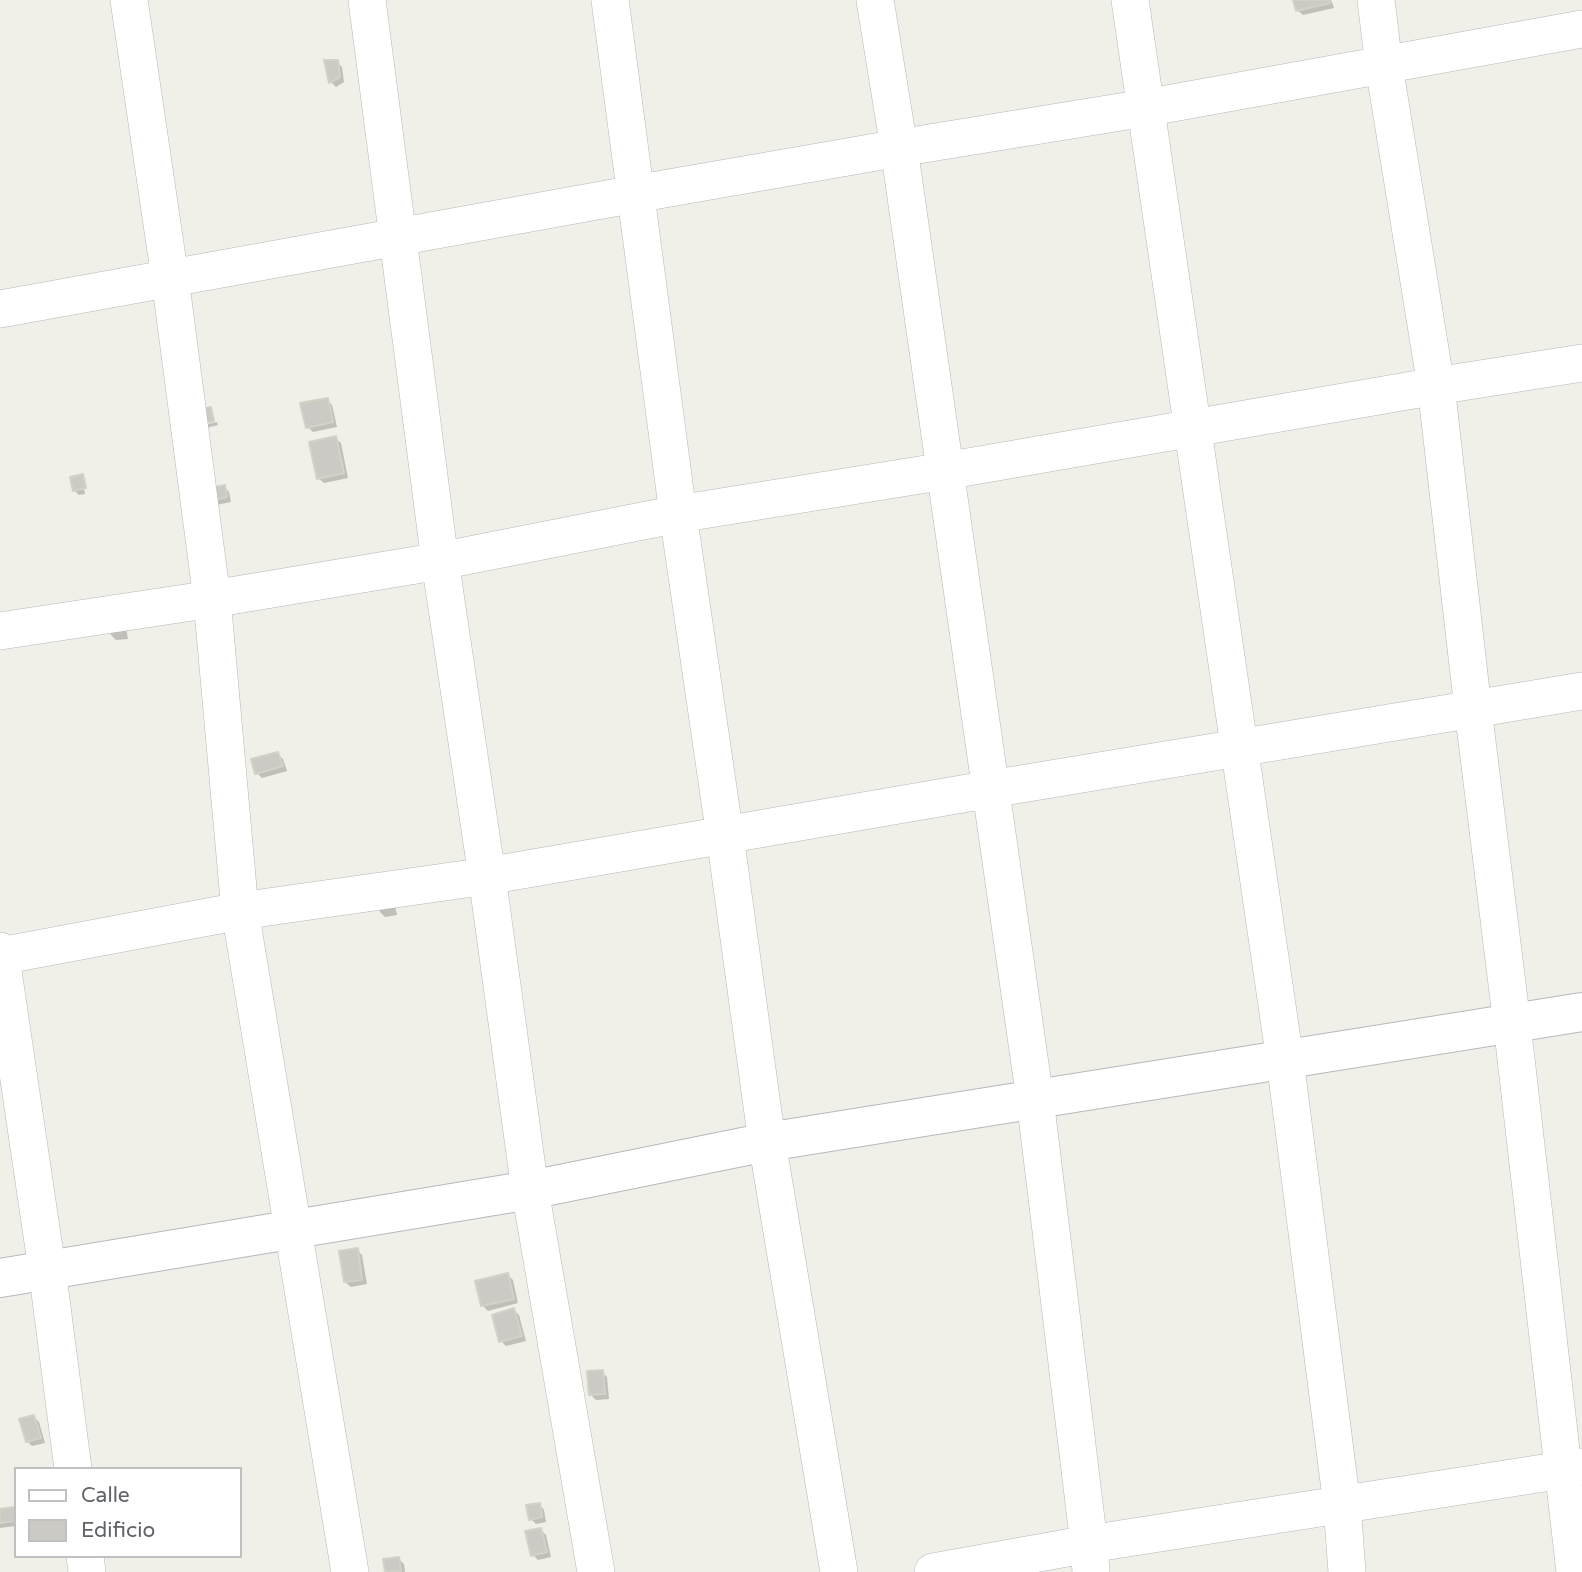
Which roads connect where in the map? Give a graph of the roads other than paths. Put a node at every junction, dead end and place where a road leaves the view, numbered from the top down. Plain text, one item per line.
1 (128, 0) edge
2 (367, 0) edge
3 (610, 0) edge
4 (875, 0) edge
5 (1130, 0) edge
6 (1376, 0) edge
7 (1582, 29) edge
8 (1384, 66) junction
9 (1145, 108) junction
10 (900, 148) junction
11 (635, 194) junction
12 (398, 236) junction
13 (170, 278) junction
14 (0, 309) edge
15 (1582, 363) edge
16 (1436, 386) junction
17 (1192, 429) junction
18 (945, 471) junction
19 (678, 514) junction
20 (440, 561) junction
21 (212, 599) junction
22 (0, 631) edge
23 (1582, 691) edge
24 (1473, 709) junction
25 (1239, 748) junction
26 (991, 789) junction
27 (725, 836) junction
28 (487, 876) junction
29 (240, 911) junction
30 (0, 954) edge
31 (1582, 1012) edge
32 (1512, 1024) junction
33 (1285, 1060) junction
34 (1035, 1099) junction
35 (767, 1142) junction
36 (530, 1190) junction
37 (294, 1229) junction
38 (47, 1269) junction
39 (0, 1278) edge
40 (73, 1467) edge
41 (1573, 1468) edge
42 (1342, 1505) junction
43 (1090, 1558) edge
44 (350, 1572) edge
45 (596, 1572) edge
46 (839, 1572) edge
47 (933, 1572) edge
48 (1347, 1572) edge
49 (1576, 1572) edge

1 - 13 street
2 - 12 street
3 - 11 street
4 - 10 street
5 - 9 street
6 - 8 street
7 - 8 street
8 - 9 street
8 - 16 street
9 - 10 street
9 - 17 street
10 - 11 street
10 - 18 street
11 - 12 street
11 - 19 street
12 - 13 street
12 - 20 street
13 - 14 street
13 - 21 street
15 - 16 street
16 - 17 street
16 - 24 street
17 - 18 street
17 - 25 street
18 - 19 street
18 - 26 street
19 - 20 street
19 - 27 street
20 - 21 street
20 - 28 street
21 - 22 street
21 - 29 street
23 - 24 street
24 - 25 street
24 - 32 street
25 - 26 street
25 - 33 street
26 - 27 street
26 - 34 street
27 - 28 street
27 - 35 street
28 - 29 street
28 - 36 street
29 - 30 street
29 - 37 street
30 - 38 street
31 - 32 street
32 - 33 street
32 - 41 street
33 - 34 street
33 - 42 street
34 - 35 street
34 - 43 street
35 - 36 street
35 - 46 street
36 - 37 street
36 - 45 street
37 - 38 street
37 - 44 street
38 - 39 street
38 - 40 street
41 - 42 street
41 - 49 street
42 - 43 street
42 - 48 street
43 - 47 street

